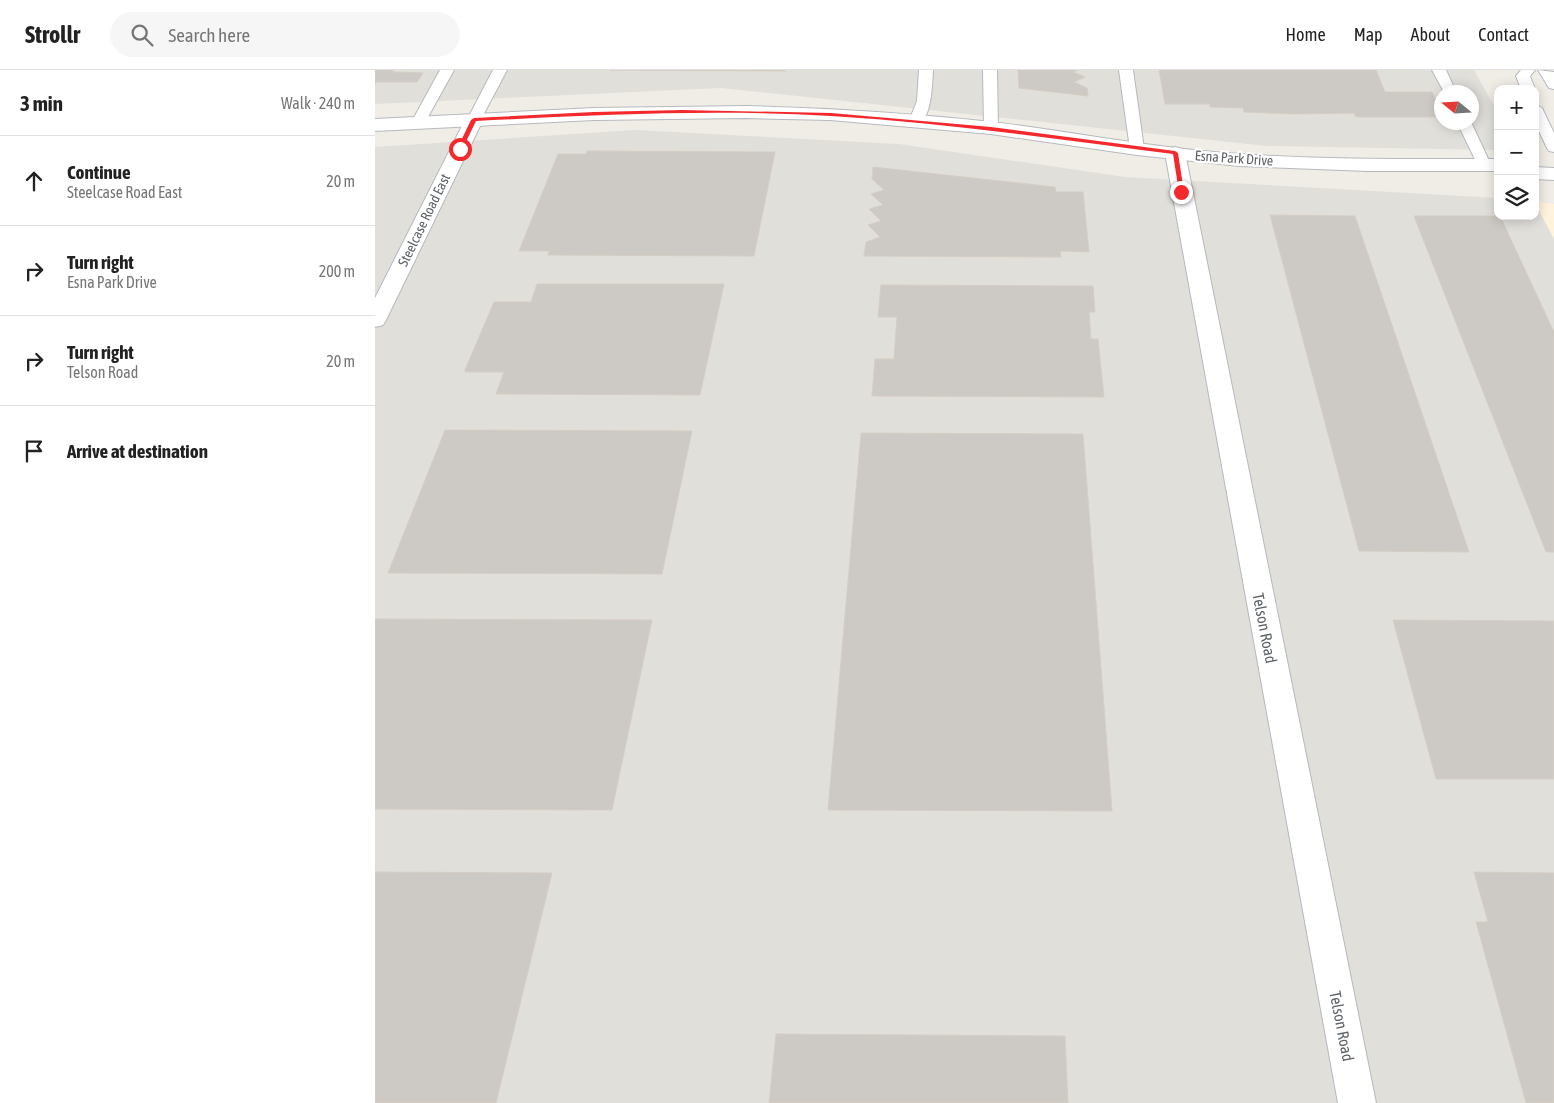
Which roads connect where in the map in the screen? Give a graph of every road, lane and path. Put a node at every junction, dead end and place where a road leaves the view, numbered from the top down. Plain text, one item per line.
1 (447, 70) edge
2 (500, 70) edge
3 (926, 70) edge
4 (990, 70) edge
5 (1126, 70) edge
6 (1439, 70) edge
7 (1528, 70) edge
8 (1545, 70) edge
9 (1446, 85) edge
10 (1526, 85) edge
11 (1554, 85) edge
12 (1539, 116) edge
13 (474, 120) junction
14 (916, 121) junction
15 (418, 123) junction
16 (375, 125) edge
17 (991, 128) junction
18 (1470, 130) edge
19 (1554, 148) edge
20 (1137, 149) junction
21 (1175, 153) junction
22 (1554, 155) edge
23 (1539, 156) edge
24 (1494, 165) edge
25 (1539, 172) edge
26 (1554, 174) edge
27 (375, 320) edge
28 (1357, 1103) edge

1 - 15 lane
2 - 13 lane
3 - 14 lane
4 - 17 lane
5 - 20 lane
6 - 9 lane
7 - 10 lane
8 - 11 lane
12 - 19 lane
13 - 14 street, Esna Park Drive
13 - 15 street, Esna Park Drive
13 - 27 street, Steelcase Road East
14 - 17 street, Esna Park Drive
15 - 16 street, Esna Park Drive
17 - 20 street, Esna Park Drive
18 - 24 lane
20 - 21 street, Esna Park Drive
21 - 24 street, Esna Park Drive
21 - 28 street, Telson Road
22 - 23 street
25 - 26 street

